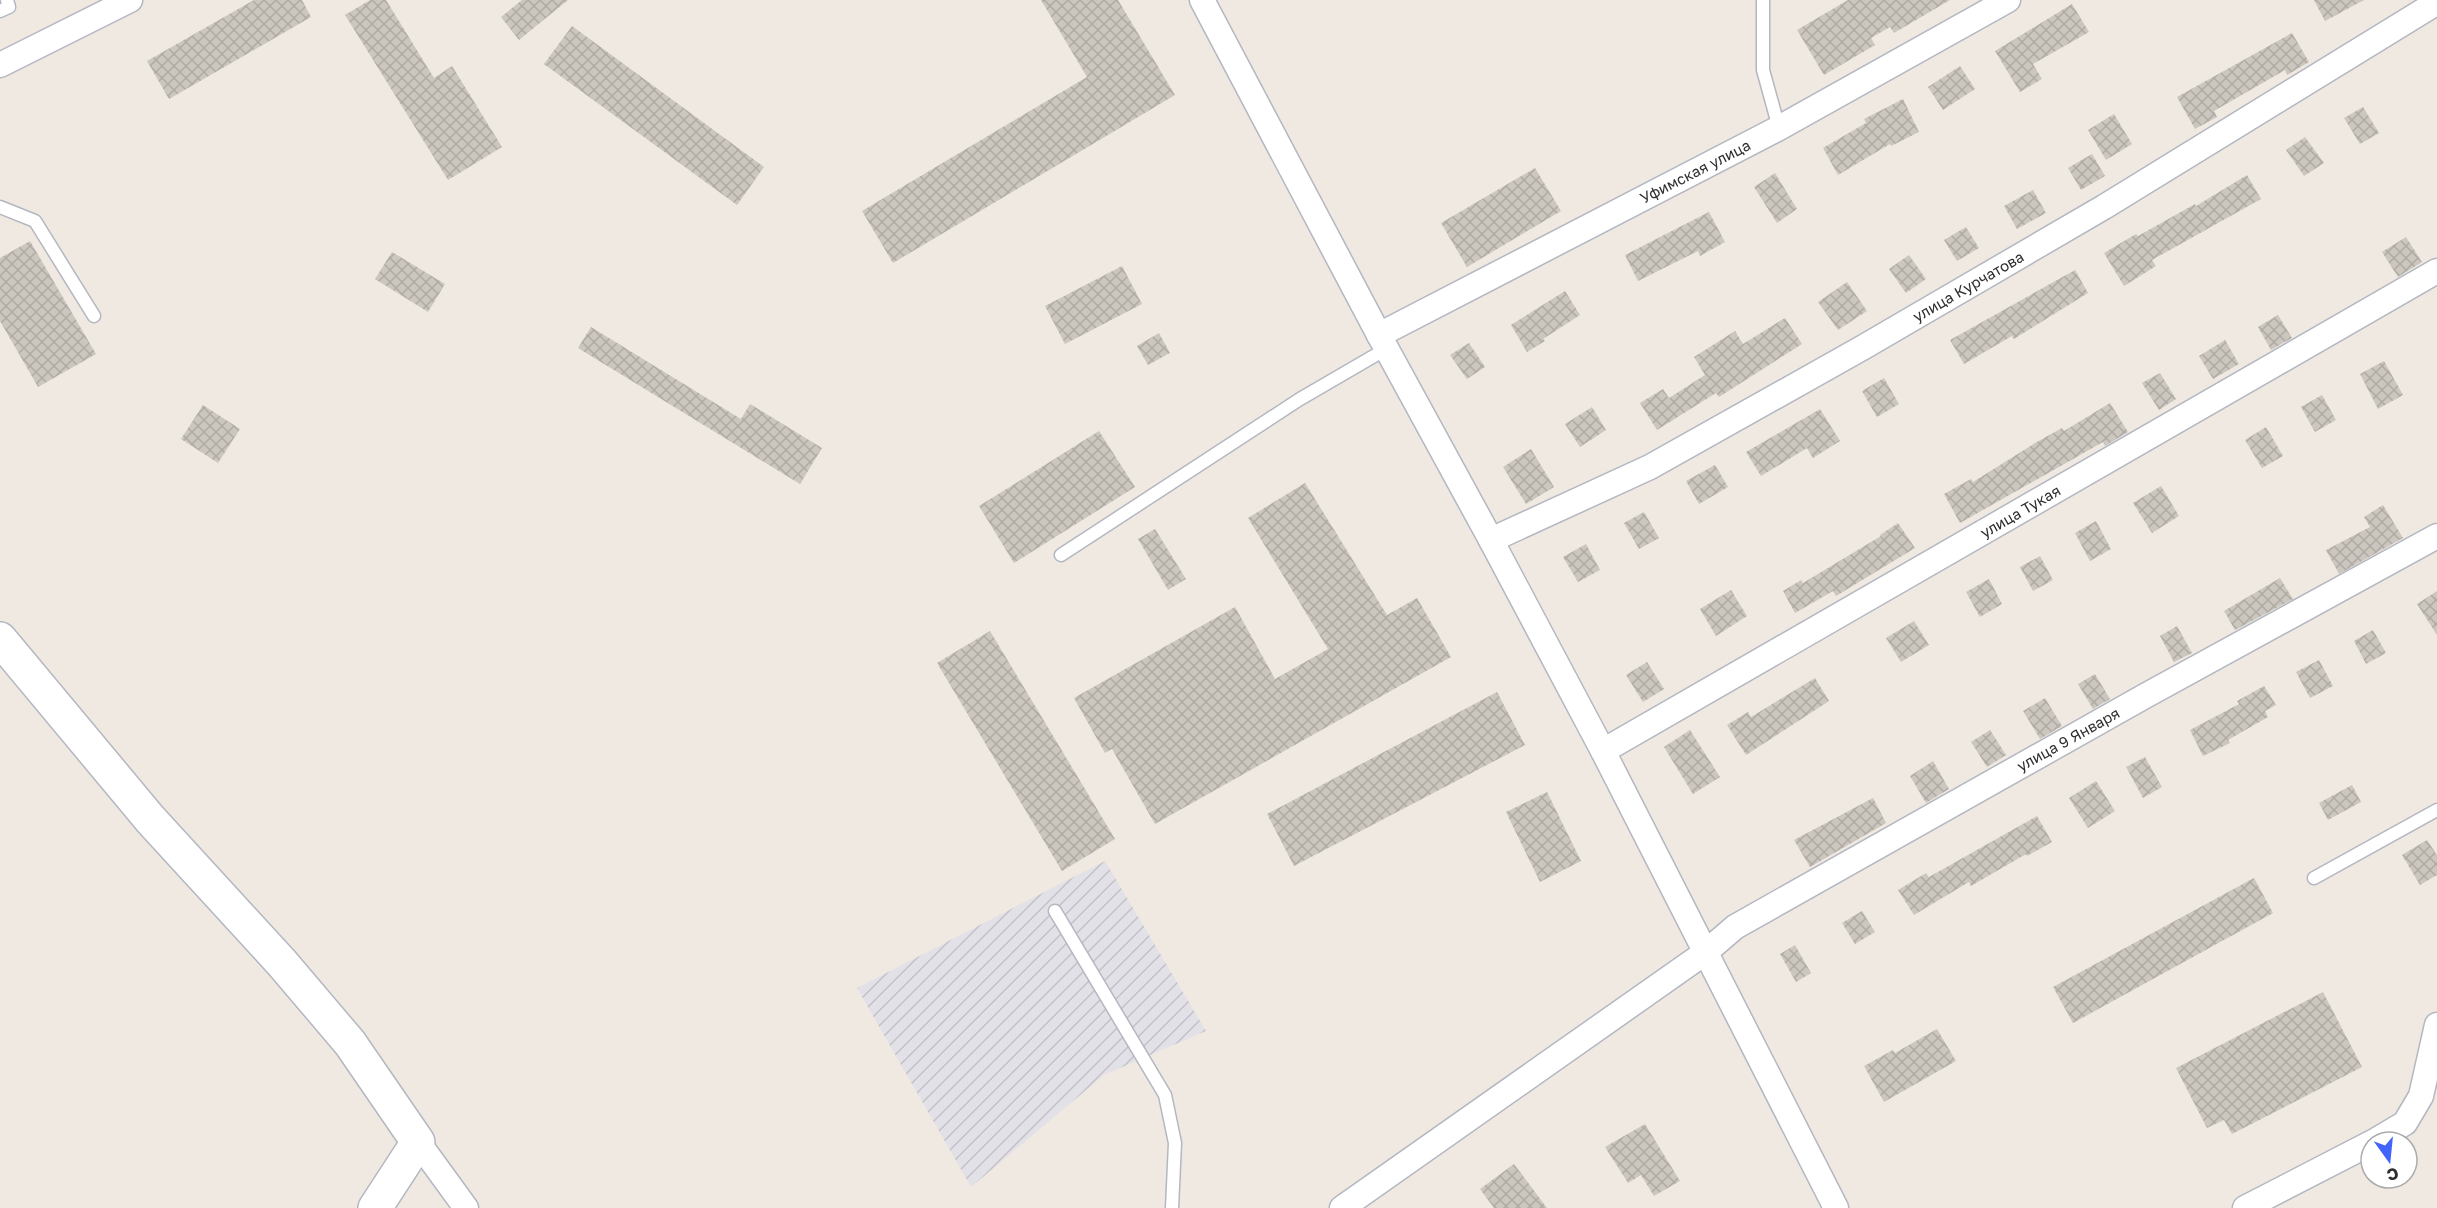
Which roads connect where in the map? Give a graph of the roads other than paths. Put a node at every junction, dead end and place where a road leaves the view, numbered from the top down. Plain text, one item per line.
1 (7, 0) edge
2 (130, 0) edge
3 (1202, 0) edge
4 (1762, 0) edge
5 (2008, 0) edge
6 (2431, 7) edge
7 (0, 11) edge
8 (0, 65) edge
9 (1779, 128) junction
10 (0, 207) edge
11 (2437, 271) edge
12 (94, 316) dead end
13 (1383, 342) junction
14 (2437, 536) edge
15 (1491, 540) junction
16 (1061, 555) dead end
17 (0, 639) edge
18 (1603, 751) junction
19 (2437, 810) edge
20 (2314, 878) dead end
21 (1056, 911) dead end
22 (1706, 952) junction
23 (2437, 1026) edge
24 (2393, 1130) edge
25 (418, 1142) junction
26 (2359, 1150) edge
27 (375, 1208) edge
28 (466, 1208) edge
29 (1172, 1208) edge
30 (1342, 1208) edge
31 (1836, 1208) edge
32 (2245, 1208) edge

1 - 7 lane
2 - 8 street
3 - 13 street
4 - 9 lane
5 - 9 street, Уфимская улица
6 - 15 street, улица Курчатова
9 - 13 street, Уфимская улица
10 - 12 lane
11 - 18 street, улица Тукая
13 - 15 street
13 - 16 lane
14 - 22 street, улица 9 Января
15 - 18 street
17 - 25 street
18 - 22 street
19 - 20 lane
21 - 29 lane
22 - 30 street, улица 9 Января
22 - 31 street
23 - 24 street
25 - 27 street
25 - 28 street
26 - 32 street

